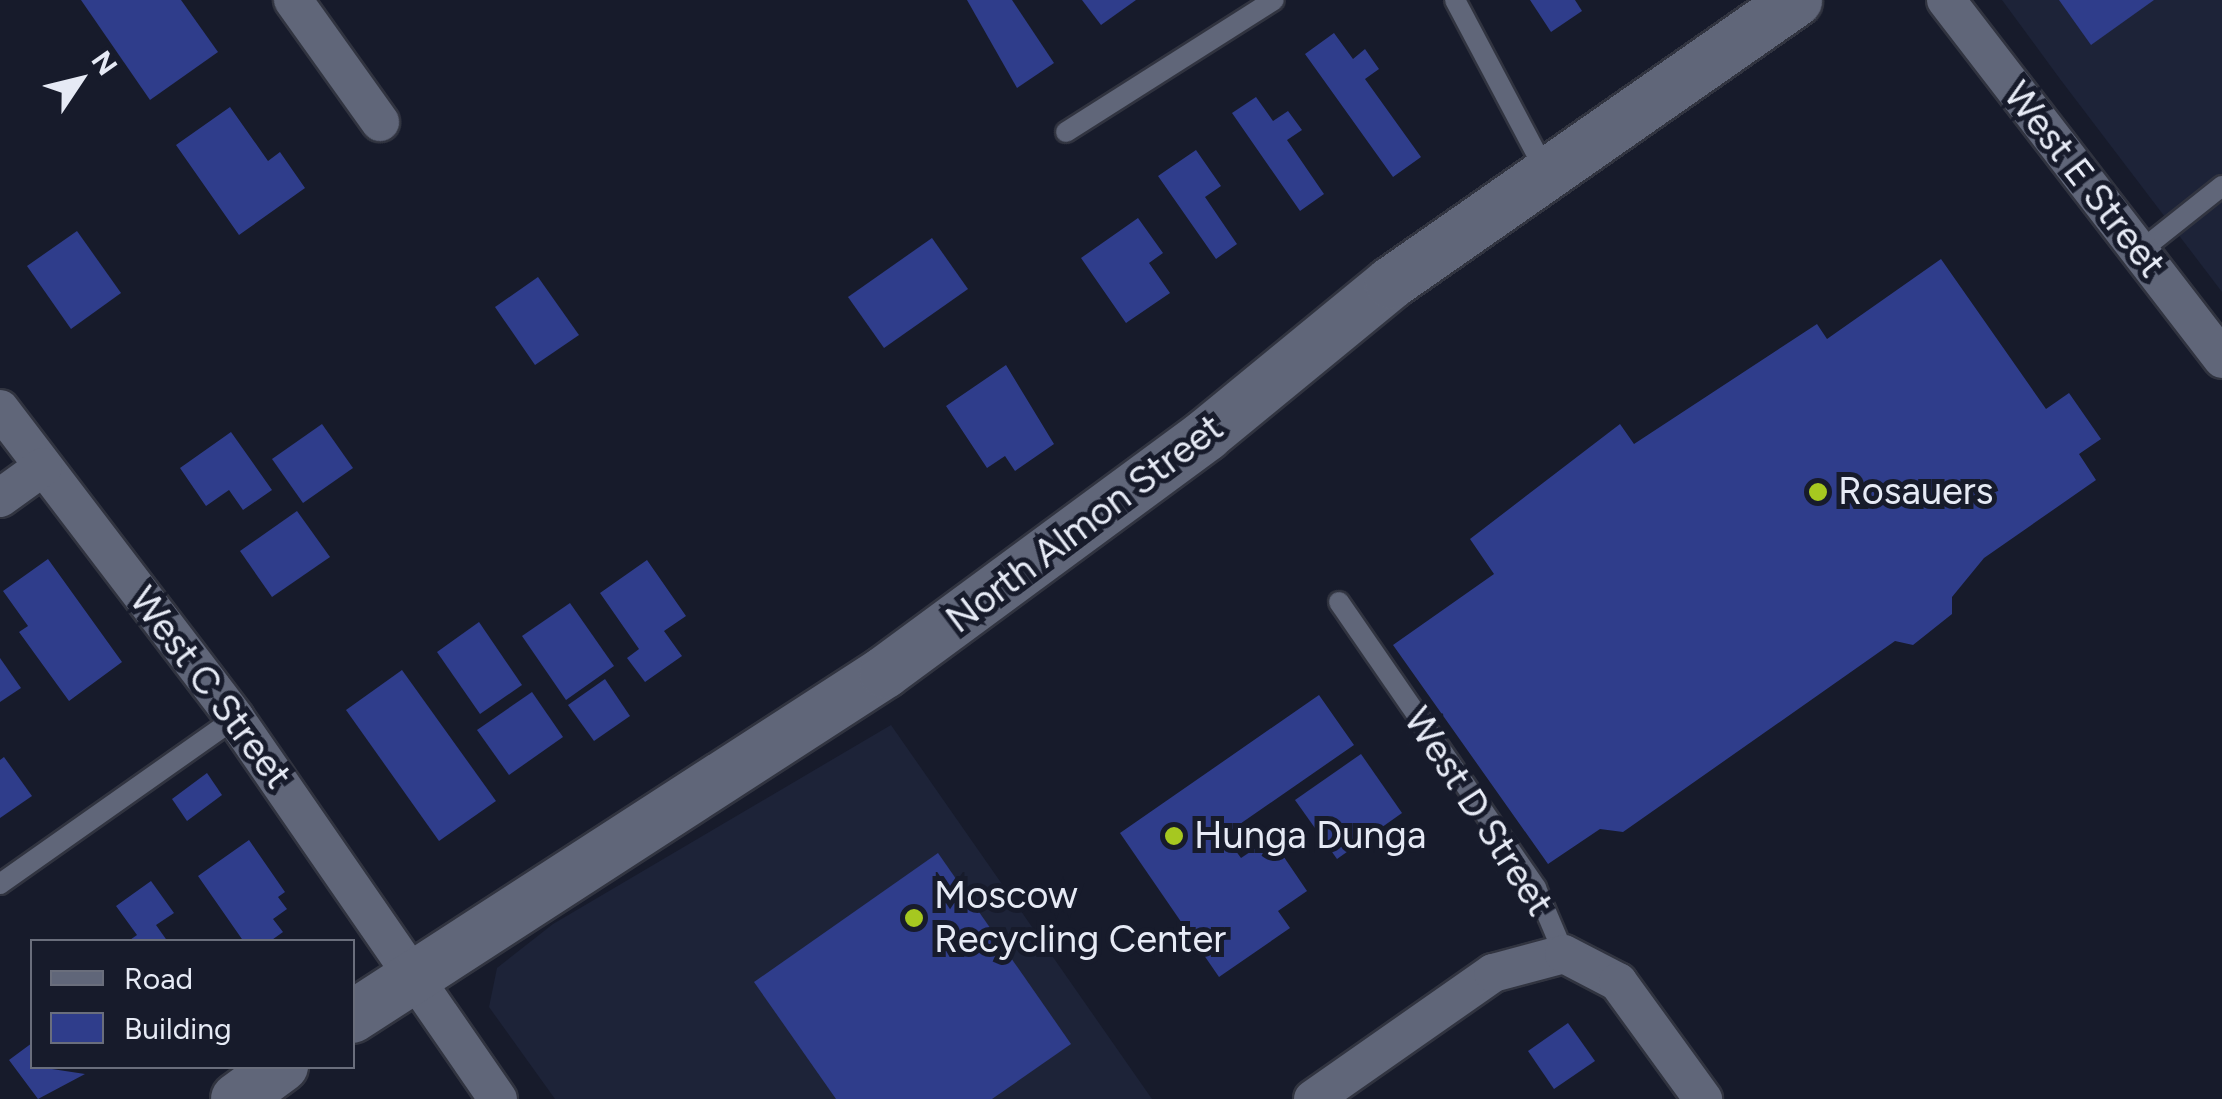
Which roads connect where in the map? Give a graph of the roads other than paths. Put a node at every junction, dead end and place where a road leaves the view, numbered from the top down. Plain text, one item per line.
1 (293, 0) edge
2 (1274, 0) edge
3 (1455, 0) edge
4 (1796, 0) edge
5 (1946, 0) edge
6 (380, 122) dead end
7 (1066, 132) dead end
8 (1546, 172) junction
9 (2222, 186) edge
10 (2139, 252) junction
11 (2222, 358) edge
12 (0, 409) edge
13 (43, 467) junction
14 (0, 498) edge
15 (1339, 602) dead end
16 (235, 718) junction
17 (0, 884) edge
18 (1564, 954) junction
19 (411, 974) junction
20 (355, 1015) edge
21 (278, 1069) edge
22 (236, 1099) edge
23 (498, 1099) edge
24 (1313, 1099) edge
25 (1702, 1099) edge

1 - 6 street
2 - 7 lane
3 - 8 lane
4 - 8 street, North Almon Street
5 - 10 street, West E Street
8 - 19 street, North Almon Street
9 - 10 lane
10 - 11 street, West E Street
12 - 13 street, West C Street
13 - 14 street
13 - 16 street, West C Street
15 - 18 lane, West D Street
16 - 17 lane
16 - 19 street, West C Street
18 - 24 street
18 - 25 street, West D Street
19 - 20 street, North Almon Street
19 - 23 street, West C Street
21 - 22 street

